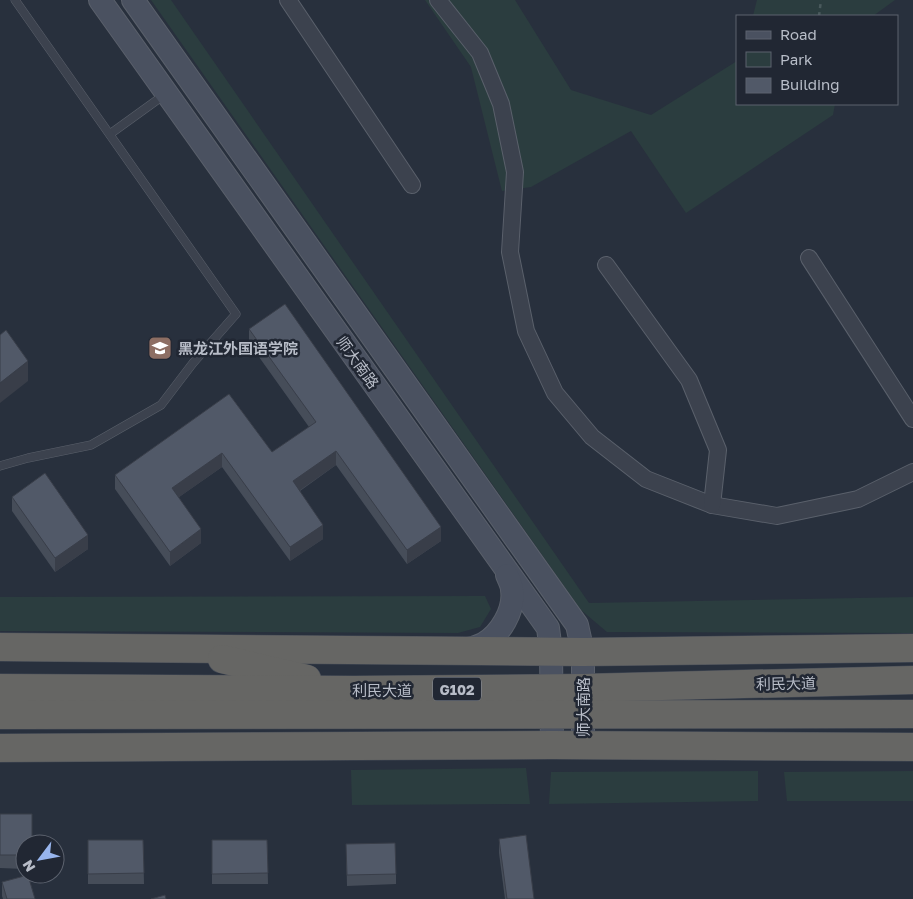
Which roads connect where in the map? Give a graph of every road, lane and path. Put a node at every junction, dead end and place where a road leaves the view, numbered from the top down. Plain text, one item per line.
1 (15, 0) edge
2 (100, 0) edge
3 (133, 0) edge
4 (288, 0) edge
5 (438, 0) edge
6 (821, 0) edge
7 (819, 15) edge
8 (166, 94) junction
9 (110, 134) junction
10 (412, 186) dead end
11 (809, 258) dead end
12 (606, 265) dead end
13 (913, 419) edge
14 (0, 466) edge
15 (913, 472) edge
16 (712, 505) junction
17 (503, 565) junction
18 (0, 647) edge
19 (174, 648) junction
20 (913, 648) edge
21 (464, 650) junction
22 (551, 651) junction
23 (583, 652) junction
24 (913, 680) edge
25 (0, 688) edge
26 (354, 690) junction
27 (551, 701) junction
28 (582, 701) junction
29 (913, 714) edge
30 (0, 715) edge
31 (180, 715) junction
32 (552, 745) junction
33 (329, 746) junction
34 (583, 746) junction
35 (913, 747) edge
36 (0, 748) edge

1 - 9 lane
2 - 8 main road, 师大南路
3 - 23 main road, 师大南路
4 - 10 street
5 - 16 street
6 - 7 path
8 - 9 lane
8 - 17 main road, 师大南路
9 - 14 lane
11 - 13 street
12 - 16 street
15 - 16 street
17 - 21 main road
17 - 22 main road, 师大南路
18 - 19 highway
19 - 21 highway
19 - 26 highway
20 - 23 highway
21 - 22 highway
22 - 23 highway
22 - 27 main road, 师大南路
23 - 28 main road, 师大南路
24 - 28 highway, 利民大道 / G102
25 - 26 highway, 利民大道 / G102
26 - 27 highway, 利民大道 / G102
27 - 28 highway, 利民大道 / G102
27 - 31 highway, 利民大道 / G102
27 - 32 main road, 师大南路
28 - 29 highway, 利民大道 / G102
28 - 34 main road, 师大南路
30 - 31 highway, 利民大道 / G102
31 - 33 highway
32 - 33 highway
32 - 34 highway
33 - 36 highway
34 - 35 highway

